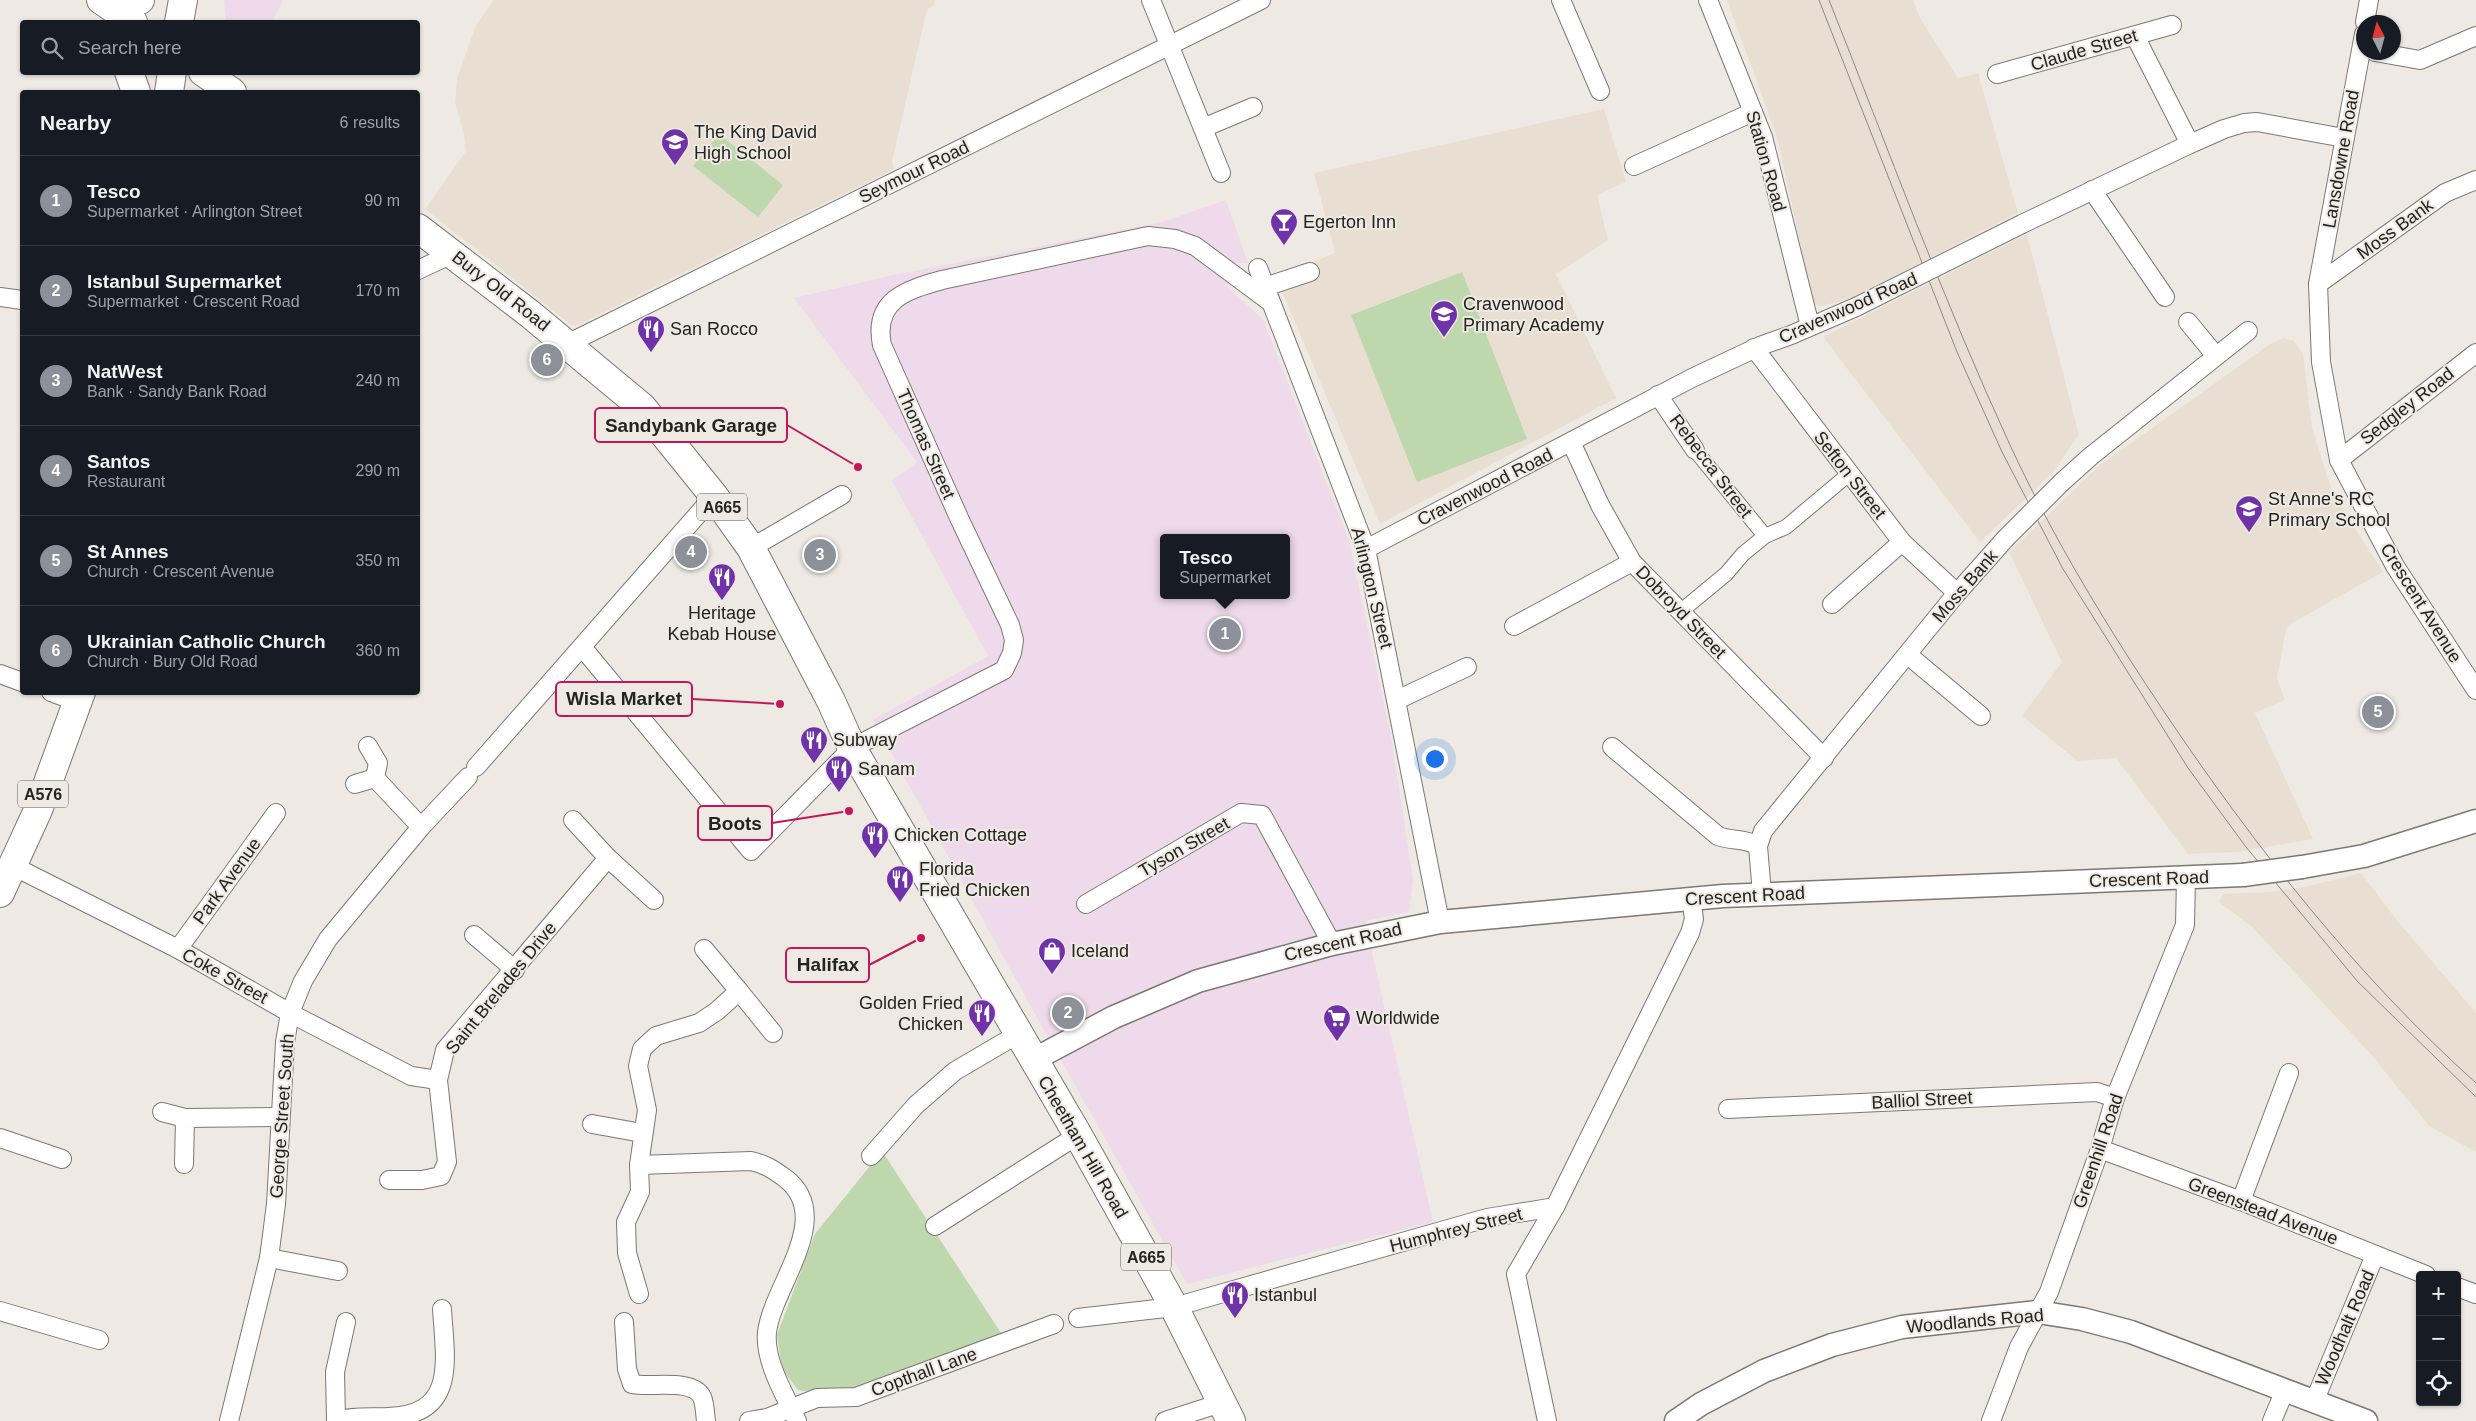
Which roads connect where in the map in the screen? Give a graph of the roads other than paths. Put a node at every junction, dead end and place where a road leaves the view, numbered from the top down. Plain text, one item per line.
1 (100, 0) edge
2 (108, 0) edge
3 (140, 0) edge
4 (183, 0) edge
5 (1151, 0) edge
6 (1261, 0) edge
7 (1561, 0) edge
8 (1708, 0) edge
9 (2369, 0) edge
10 (2366, 15) edge
11 (109, 20) edge
12 (130, 20) edge
13 (179, 20) edge
14 (2172, 25) dead end
15 (2135, 36) junction
16 (2476, 36) edge
17 (1169, 45) junction
18 (2401, 55) edge
19 (2363, 60) edge
20 (1997, 74) dead end
21 (130, 75) edge
22 (172, 75) edge
23 (208, 75) edge
24 (135, 90) edge
25 (169, 90) edge
26 (229, 90) edge
27 (1600, 91) dead end
28 (1253, 107) dead end
29 (1753, 112) junction
30 (1203, 128) junction
31 (2344, 138) junction
32 (2190, 144) junction
33 (1634, 166) dead end
34 (1221, 173) dead end
35 (2476, 180) edge
36 (2092, 190) junction
37 (420, 229) edge
38 (454, 254) junction
39 (1258, 268) dead end
40 (420, 269) edge
41 (1310, 272) dead end
42 (2318, 284) junction
43 (1267, 294) junction
44 (0, 297) edge
45 (2165, 297) dead end
46 (20, 300) edge
47 (2188, 322) dead end
48 (1810, 326) junction
49 (2248, 331) dead end
50 (567, 344) junction
51 (1754, 348) junction
52 (2216, 356) junction
53 (2474, 358) edge
54 (1658, 395) junction
55 (1570, 442) junction
56 (1695, 450) joint
57 (2339, 460) junction
58 (1849, 474) junction
59 (842, 495) dead end
60 (714, 496) junction
61 (1764, 536) junction
62 (1902, 542) junction
63 (751, 548) junction
64 (1366, 549) junction
65 (1632, 562) junction
66 (1957, 593) junction
67 (1832, 604) dead end
68 (1680, 612) junction
69 (1514, 626) dead end
70 (582, 647) junction
71 (1908, 655) junction
72 (1467, 667) dead end
73 (0, 674) edge
74 (20, 681) edge
75 (2476, 690) edge
76 (79, 697) edge
77 (1397, 700) junction
78 (1981, 716) dead end
79 (368, 746) dead end
80 (1612, 747) dead end
81 (852, 748) junction
82 (1824, 758) junction
83 (375, 778) junction
84 (355, 784) dead end
85 (276, 813) dead end
86 (573, 820) dead end
87 (2476, 821) edge
88 (421, 827) junction
89 (1758, 846) junction
90 (608, 858) junction
91 (2186, 877) junction
92 (5, 878) edge
93 (1762, 894) junction
94 (1691, 898) junction
95 (654, 900) dead end
96 (1086, 904) dead end
97 (1440, 922) junction
98 (474, 935) dead end
99 (1332, 944) junction
100 (704, 948) dead end
101 (178, 949) junction
102 (516, 970) junction
103 (739, 991) junction
104 (290, 1013) junction
105 (773, 1033) dead end
106 (1018, 1034) junction
107 (1033, 1060) junction
108 (2289, 1073) dead end
109 (438, 1080) junction
110 (2115, 1098) junction
111 (1728, 1109) dead end
112 (162, 1112) dead end
113 (279, 1117) junction
114 (185, 1118) junction
115 (592, 1124) dead end
116 (642, 1133) junction
117 (1078, 1135) junction
118 (0, 1138) edge
119 (2100, 1150) junction
120 (871, 1156) dead end
121 (62, 1159) dead end
122 (184, 1164) dead end
123 (639, 1165) junction
124 (389, 1180) dead end
125 (2241, 1201) junction
126 (1555, 1207) junction
127 (935, 1226) dead end
128 (2375, 1255) junction
129 (269, 1258) junction
130 (338, 1271) dead end
131 (2416, 1271) edge
132 (2461, 1288) edge
133 (639, 1294) dead end
134 (2476, 1294) edge
135 (1174, 1307) junction
136 (442, 1309) dead end
137 (0, 1312) edge
138 (2038, 1312) junction
139 (1078, 1318) dead end
140 (346, 1322) dead end
141 (624, 1322) dead end
142 (1054, 1324) dead end
143 (99, 1340) dead end
144 (2285, 1390) junction
145 (2314, 1402) junction
146 (1226, 1412) edge
147 (426, 1415) edge
148 (794, 1415) edge
149 (336, 1420) edge
150 (229, 1421) edge
151 (706, 1421) edge
152 (749, 1421) edge
153 (1164, 1421) edge
154 (1547, 1421) edge
155 (1676, 1421) edge
156 (1991, 1421) edge
157 (2272, 1421) edge
158 (2366, 1421) edge

1 - 11 main road
1 - 12 main road
2 - 3 main road
4 - 13 main road
5 - 17 street
6 - 17 street, Seymour Road
7 - 27 street
8 - 29 street, Station Road
9 - 10 street
14 - 15 street, Claude Street
15 - 20 street, Claude Street
15 - 32 street
16 - 18 street
17 - 30 street
17 - 50 street, Seymour Road
19 - 31 street, Lansdowne Road
21 - 24 main road
22 - 25 main road
23 - 26 main road
28 - 30 street
29 - 33 street
29 - 48 street, Station Road
30 - 34 street
31 - 32 street, Cravenwood Road
31 - 42 street, Lansdowne Road
32 - 36 street, Cravenwood Road
35 - 42 street, Moss Bank
36 - 45 street
36 - 48 street, Cravenwood Road, bridge
37 - 38 main road, Bury Old Road / A665
38 - 40 street
38 - 50 main road, Bury Old Road / A665
39 - 43 street, Arlington Street
41 - 43 street
42 - 57 street, Crescent Avenue
43 - 64 street, Arlington Street
43 - 81 street, Thomas Street
44 - 46 street
47 - 52 street
48 - 51 street, Cravenwood Road
49 - 52 street, Moss Bank
50 - 60 main road, Bury Old Road / A665
51 - 54 street, Cravenwood Road
51 - 58 street, Sefton Street
52 - 66 street, Moss Bank, bridge
53 - 57 street, Sedgley Road
54 - 55 street, Cravenwood Road
54 - 56 street, Rebecca Street
55 - 64 street, Cravenwood Road
55 - 65 street, Dobroyd Street
56 - 61 street, Rebecca Street
57 - 75 street, Crescent Avenue
58 - 61 street
58 - 62 street, Sefton Street
59 - 63 street
60 - 63 main road, Bury Old Road / A665
60 - 70 street, George Street South
61 - 68 street
62 - 66 street, Sefton Street
62 - 67 street
63 - 81 main road, Bury Old Road / A665
64 - 77 street, Arlington Street
65 - 68 street, Dobroyd Street
65 - 69 street
66 - 71 street, Moss Bank
68 - 82 street, Dobroyd Street
70 - 81 street, Thomas Street
70 - 88 street, George Street South
71 - 78 street
71 - 82 street, Moss Bank
72 - 77 street
73 - 74 street
76 - 92 main road, A576
77 - 97 street, Arlington Street
79 - 83 street
80 - 89 street
81 - 106 main road, Bury Old Road / A665
82 - 89 street, Moss Bank
83 - 84 street
83 - 88 street
85 - 101 street, Park Avenue
86 - 90 street
87 - 91 street, Crescent Road, bridge
88 - 104 street, George Street South
89 - 93 street, Moss Bank
90 - 95 street
90 - 102 street, Saint Brelades Drive
91 - 93 street, Crescent Road
91 - 110 street, Greenhill Road
92 - 101 street, Coke Street
93 - 94 street, Crescent Road
94 - 97 street, Crescent Road
94 - 126 street
96 - 99 street, Tyson Street
97 - 99 street, Crescent Road
98 - 102 street
99 - 107 street, Crescent Road
100 - 103 street
101 - 104 street, Coke Street
102 - 109 street, Saint Brelades Drive
103 - 105 street
103 - 116 street
104 - 109 street, Coke Street
104 - 113 street, George Street South
106 - 107 main road, Bury Old Road / A665
106 - 120 street
107 - 117 main road, Cheetham Hill Road / A665
108 - 125 street
109 - 124 street, Saint Brelades Drive
110 - 111 street, Balliol Street
110 - 119 street, Greenhill Road
112 - 114 street
113 - 114 street
113 - 129 street, George Street South
114 - 122 street
115 - 116 street
116 - 123 street
117 - 127 street
117 - 135 main road, Cheetham Hill Road / A665
118 - 121 street
119 - 125 street, Greenstead Avenue
119 - 138 street, Greenhill Road
123 - 133 street
123 - 148 street
125 - 128 street, Greenstead Avenue
126 - 135 street, Humphrey Street
126 - 154 street
128 - 131 street, Greenstead Avenue
128 - 145 street, Woodhalt Road
129 - 130 street
129 - 150 street, George Street South
132 - 134 street
135 - 139 street
135 - 146 main road, Cheetham Hill Road / A665
136 - 147 street
137 - 143 street
138 - 144 street, Woodlands Road
138 - 155 street, Woodlands Road
138 - 156 street, Greenhill Road
140 - 149 street
141 - 151 street
142 - 148 street, Copthall Lane
144 - 145 street, Woodlands Road
144 - 157 street
145 - 158 street, Woodlands Road
146 - 153 street
147 - 149 street
148 - 152 street, Copthall Lane

